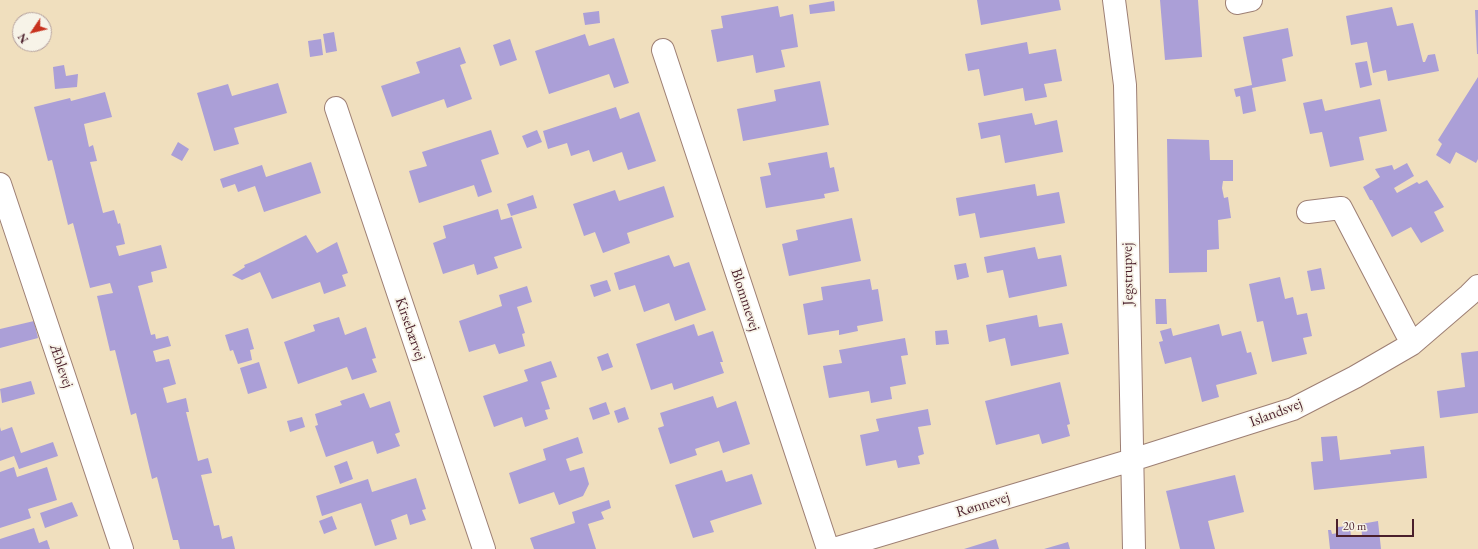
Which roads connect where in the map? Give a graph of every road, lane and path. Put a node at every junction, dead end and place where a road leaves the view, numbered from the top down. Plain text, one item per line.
1 (1114, 0) edge
2 (663, 50) dead end
3 (336, 108) dead end
4 (0, 184) edge
5 (1308, 212) dead end
6 (1478, 286) edge
7 (1412, 344) junction
8 (1132, 460) junction
9 (122, 549) edge
10 (484, 549) edge
11 (828, 549) edge
12 (834, 549) edge
13 (1134, 549) edge

1 - 8 street, Jegstrupvej
2 - 11 street, Blommevej
3 - 10 street, Kirsebærvej
4 - 9 street, Æblevej
5 - 7 street
6 - 7 street, Islandsvej
7 - 8 street, Islandsvej
8 - 12 street, Rønnevej
8 - 13 street, Jegstrupvej

